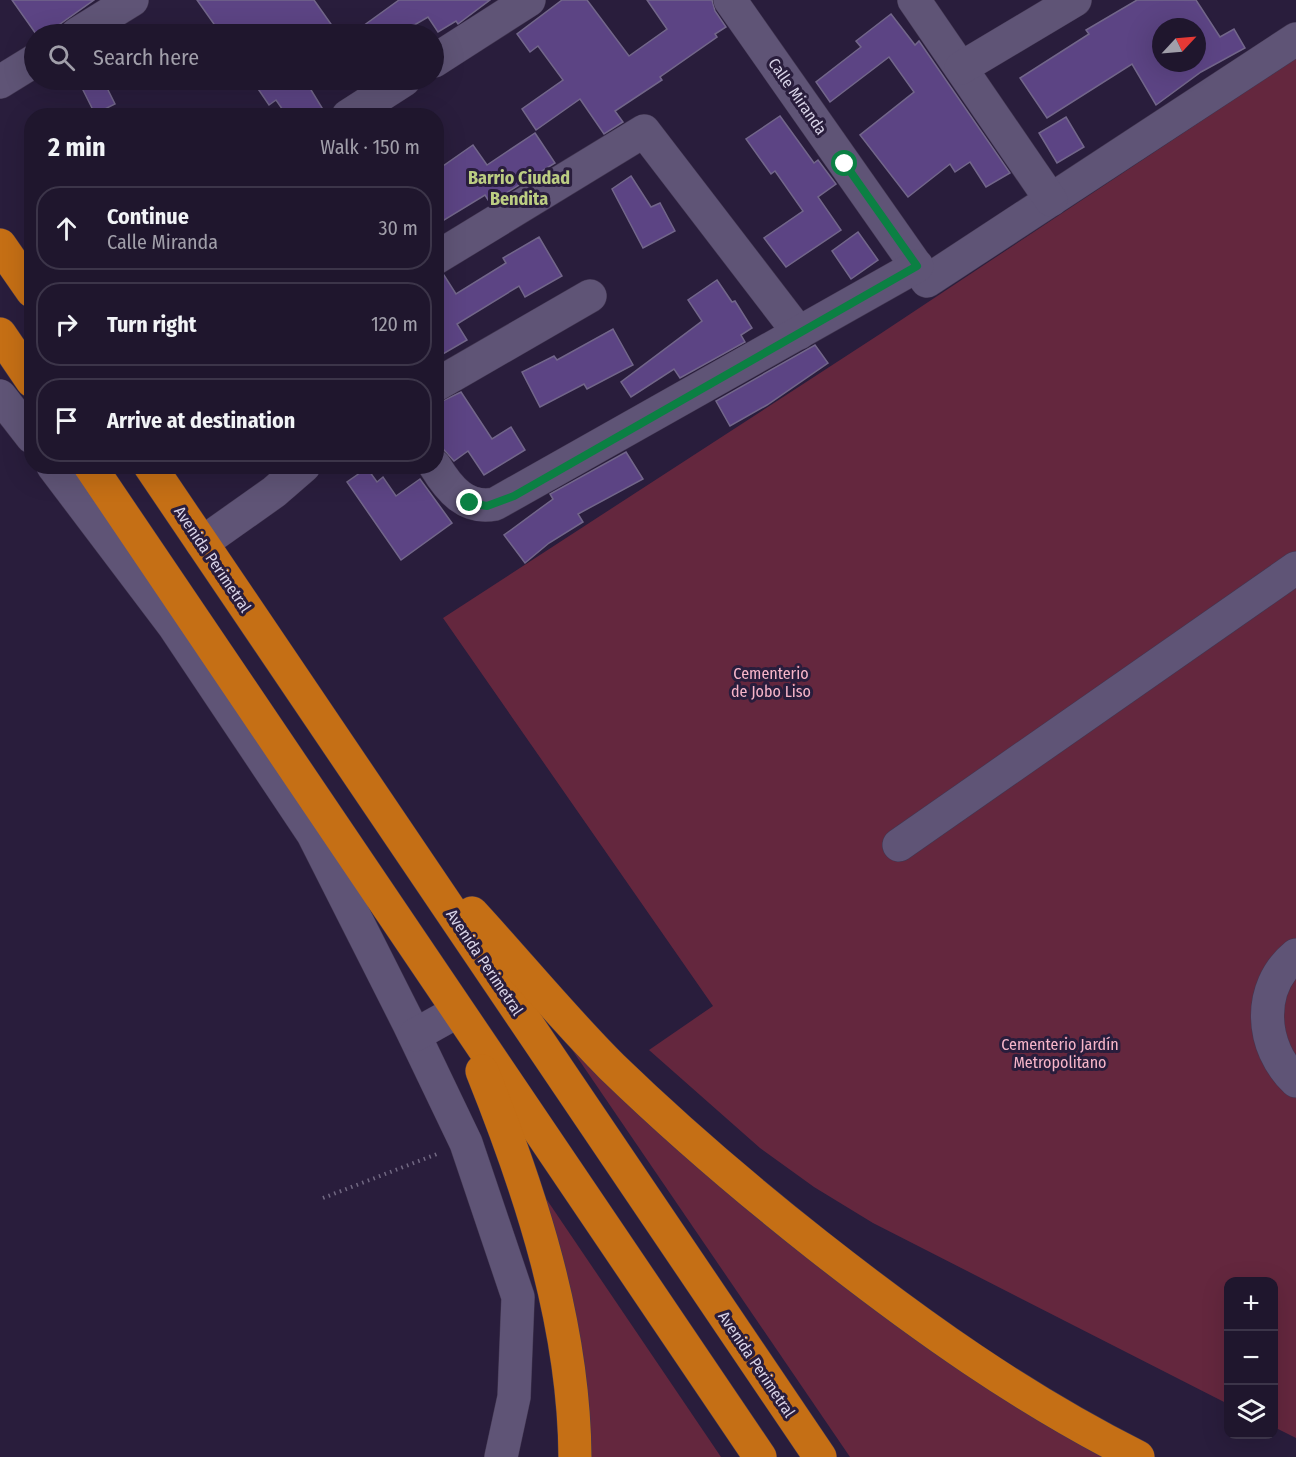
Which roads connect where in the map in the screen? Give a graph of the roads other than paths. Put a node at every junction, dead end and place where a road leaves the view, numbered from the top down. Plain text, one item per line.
1 (132, 0) edge
2 (529, 0) edge
3 (730, 0) edge
4 (914, 0) edge
5 (1075, 0) edge
6 (93, 24) edge
7 (1296, 39) edge
8 (444, 55) edge
9 (24, 67) edge
10 (961, 68) junction
11 (0, 82) edge
12 (388, 90) edge
13 (360, 108) edge
14 (1051, 200) junction
15 (0, 245) edge
16 (444, 253) edge
17 (922, 274) junction
18 (24, 280) edge
19 (590, 296) dead end
20 (799, 333) junction
21 (0, 334) edge
22 (24, 369) edge
23 (444, 380) edge
24 (0, 396) edge
25 (24, 427) edge
26 (60, 474) edge
27 (95, 474) edge
28 (155, 474) edge
29 (295, 474) edge
30 (441, 474) edge
31 (202, 543) junction
32 (1296, 568) edge
33 (392, 824) junction
34 (899, 845) dead end
35 (1296, 955) edge
36 (458, 1011) junction
37 (415, 1035) junction
38 (1296, 1081) edge
39 (501, 1457) edge
40 (575, 1457) edge
41 (759, 1457) edge
42 (820, 1457) edge
43 (1138, 1457) edge

1 - 6 street
2 - 8 street
3 - 17 street, Calle Miranda
4 - 10 street
5 - 10 street
7 - 14 street
9 - 11 street
10 - 14 street
12 - 13 street
14 - 17 street
15 - 18 highway
16 - 20 street
17 - 20 street
19 - 23 street
20 - 30 street
21 - 22 highway
24 - 25 street
26 - 37 street
27 - 36 highway
28 - 31 highway, Avenida Perimetral
29 - 31 street
31 - 33 highway, Avenida Perimetral
32 - 34 street
33 - 42 highway, Avenida Perimetral
33 - 43 highway
35 - 38 street
36 - 37 street
36 - 40 highway
36 - 41 highway
37 - 39 street

